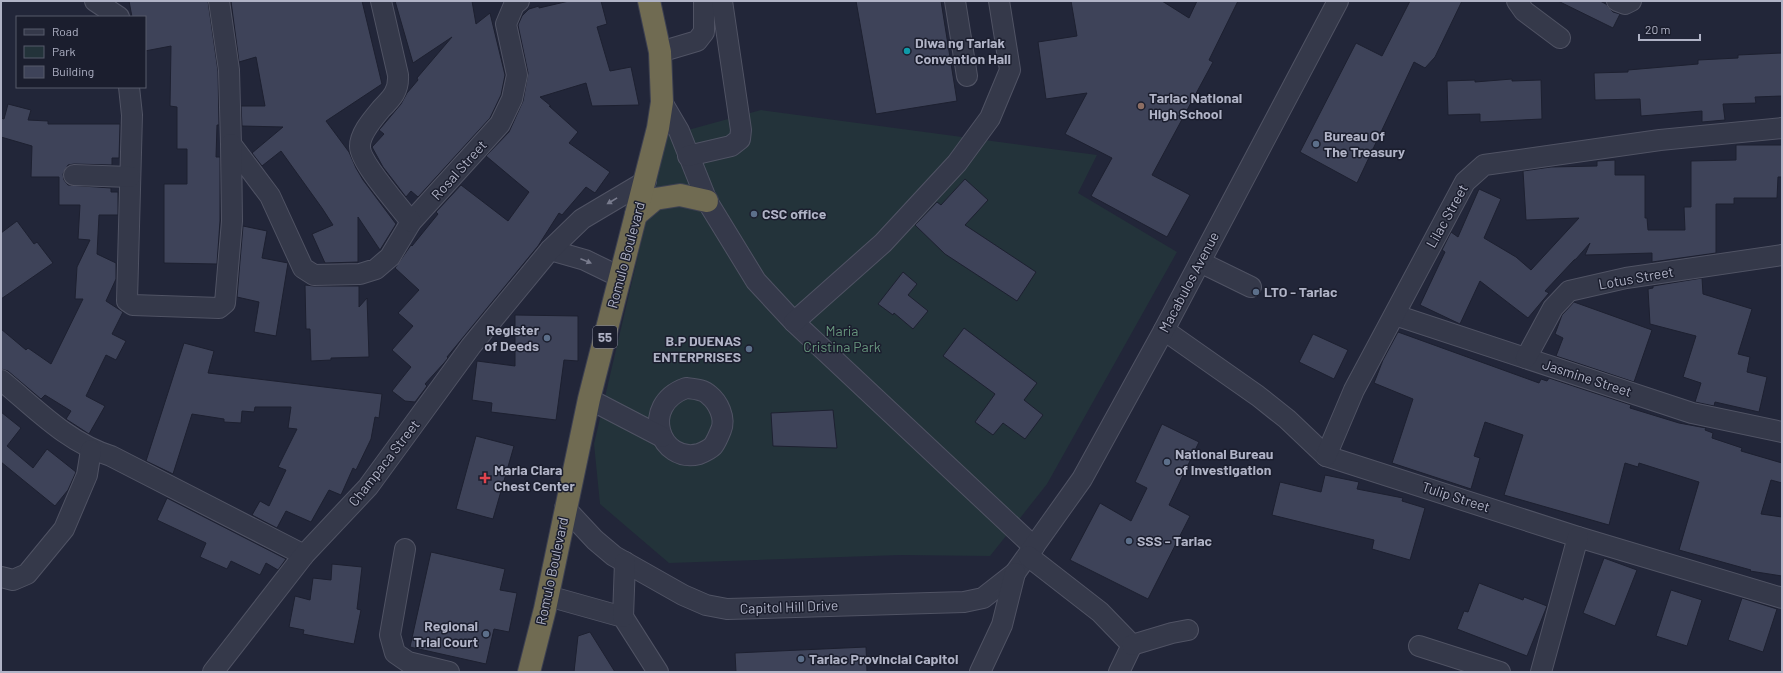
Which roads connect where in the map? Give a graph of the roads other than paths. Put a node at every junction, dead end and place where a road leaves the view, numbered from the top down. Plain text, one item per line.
1 (95, 1) edge
2 (219, 1) edge
3 (381, 1) edge
4 (519, 1) edge
5 (649, 1) edge
6 (704, 1) edge
7 (722, 1) edge
8 (955, 1) edge
9 (999, 1) edge
10 (1338, 1) edge
11 (1517, 1) edge
12 (1617, 1) edge
13 (1631, 1) edge
14 (118, 16) edge
15 (1560, 38) dead end
16 (660, 52) junction
17 (967, 76) dead end
18 (129, 88) edge
19 (662, 102) junction
20 (1782, 128) edge
21 (231, 144) junction
22 (688, 156) junction
23 (74, 175) dead end
24 (130, 177) junction
25 (646, 181) junction
26 (706, 201) junction
27 (636, 215) junction
28 (412, 222) junction
29 (550, 250) junction
30 (1782, 255) edge
31 (1200, 262) junction
32 (620, 277) junction
33 (1251, 287) dead end
34 (1395, 315) junction
35 (794, 322) junction
36 (1164, 330) junction
37 (1526, 358) junction
38 (1, 380) edge
39 (589, 399) junction
40 (1782, 432) edge
41 (662, 437) dead end
42 (91, 450) junction
43 (1326, 456) junction
44 (565, 508) junction
45 (1578, 537) junction
46 (405, 549) dead end
47 (1031, 551) junction
48 (304, 555) junction
49 (625, 562) junction
50 (1015, 573) junction
51 (1, 577) edge
52 (548, 596) junction
53 (1782, 598) edge
54 (623, 617) junction
55 (1188, 630) dead end
56 (1132, 646) junction
57 (1419, 646) dead end
58 (213, 672) edge
59 (450, 672) edge
60 (529, 672) edge
61 (658, 672) edge
62 (980, 672) edge
63 (1119, 672) edge
64 (1500, 672) edge
65 (1540, 672) edge

1 - 14 street
2 - 21 street
3 - 28 street
4 - 28 street, Rosal Street
5 - 16 highway, Romulo Boulevard / 55
6 - 16 street
7 - 22 street
8 - 17 street
9 - 35 street
10 - 31 street, Macabulos Avenue
11 - 15 street
12 - 13 street
16 - 19 highway, Romulo Boulevard / 55
18 - 24 street
19 - 22 street
19 - 25 highway, Romulo Boulevard / 55
20 - 34 street, Lilac Street
21 - 24 street
21 - 28 street, Rosal Street
22 - 26 street
23 - 24 street
25 - 27 highway, Romulo Boulevard / 55
25 -> 29 street, Champaca Street
26 - 27 highway
26 - 35 street
27 - 32 highway, Romulo Boulevard / 55
29 -> 32 street
29 - 48 street, Champaca Street
30 - 37 street, Lotus Street
31 - 33 street
31 - 36 street, Macabulos Avenue
32 - 39 highway, Romulo Boulevard / 55
34 - 37 street, Jasmine Street
34 - 43 street, Lilac Street
35 - 47 street
36 - 43 street, Tulip Street
36 - 47 street, Macabulos Avenue
37 - 40 street, Jasmine Street
38 - 42 street
39 - 41 street
39 - 44 highway, Romulo Boulevard / 55
42 - 48 street
42 - 51 street
43 - 45 street, Tulip Street
44 - 49 street, Capitol Hill Drive
44 - 52 highway, Romulo Boulevard / 55
45 - 53 street, Tulip Street
45 - 65 street
46 - 59 street
47 - 50 street, Capitol Hill Drive
47 - 56 street
48 - 58 street, Champaca Street
49 - 50 street, Capitol Hill Drive
49 - 54 street
50 - 62 street
52 - 54 street
52 - 60 highway, Romulo Boulevard / 55
54 - 61 street
55 - 56 street
56 - 63 street
57 - 64 street

